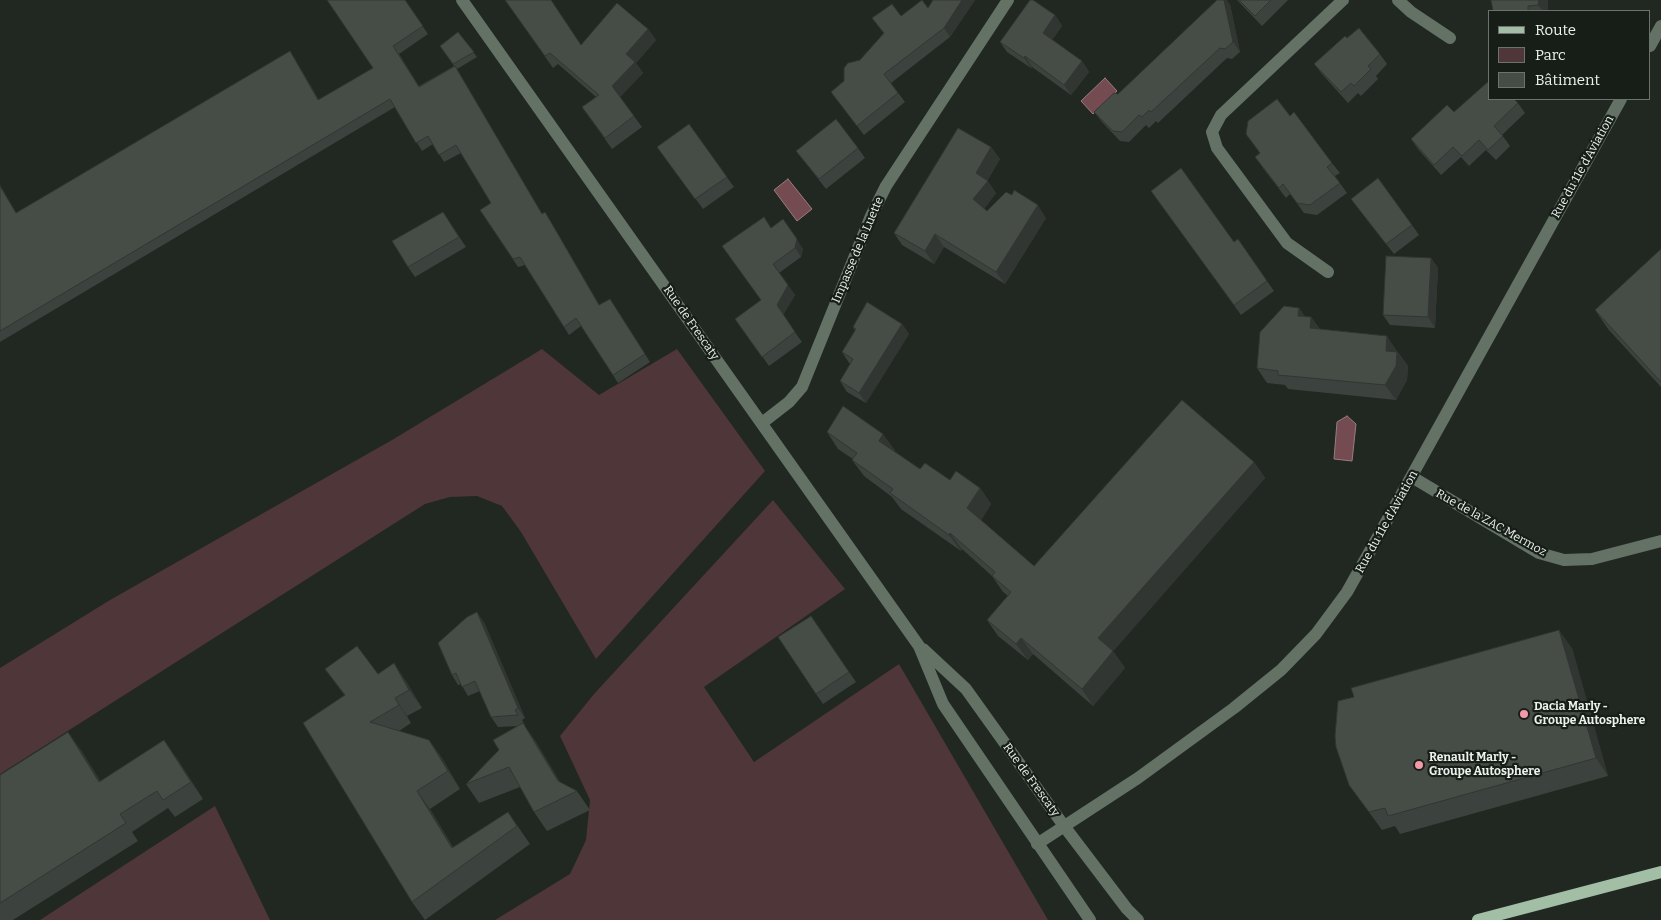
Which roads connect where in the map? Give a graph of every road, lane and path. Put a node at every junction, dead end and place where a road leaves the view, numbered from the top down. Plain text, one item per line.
1 (462, 0) edge
2 (1008, 0) edge
3 (1343, 0) edge
4 (1398, 0) edge
5 (1661, 26) edge
6 (1450, 38) dead end
7 (1651, 44) edge
8 (1620, 100) edge
9 (1328, 272) dead end
10 (762, 423) junction
11 (1412, 478) junction
12 (1661, 541) edge
13 (919, 646) junction
14 (1064, 826) junction
15 (1037, 844) junction
16 (1661, 872) edge
17 (1090, 920) edge
18 (1138, 920) edge
19 (1478, 920) edge

1 - 10 street, Rue de Frescaty
2 - 10 street, Impasse de la Luette
3 - 9 street
4 - 6 street
5 - 7 street
8 - 11 street, Rue du 11e d'Aviation
10 - 13 street, Rue de Frescaty
11 - 12 street, Rue de la ZAC Mermoz
11 - 14 street, Rue du 11e d'Aviation
13 - 14 street, Rue de Frescaty
13 - 15 street, Rue de Frescaty
14 - 15 street, Rue du 11e d'Aviation
14 - 18 street, Rue de Frescaty
15 - 17 street, Rue de Frescaty
16 - 19 main road

